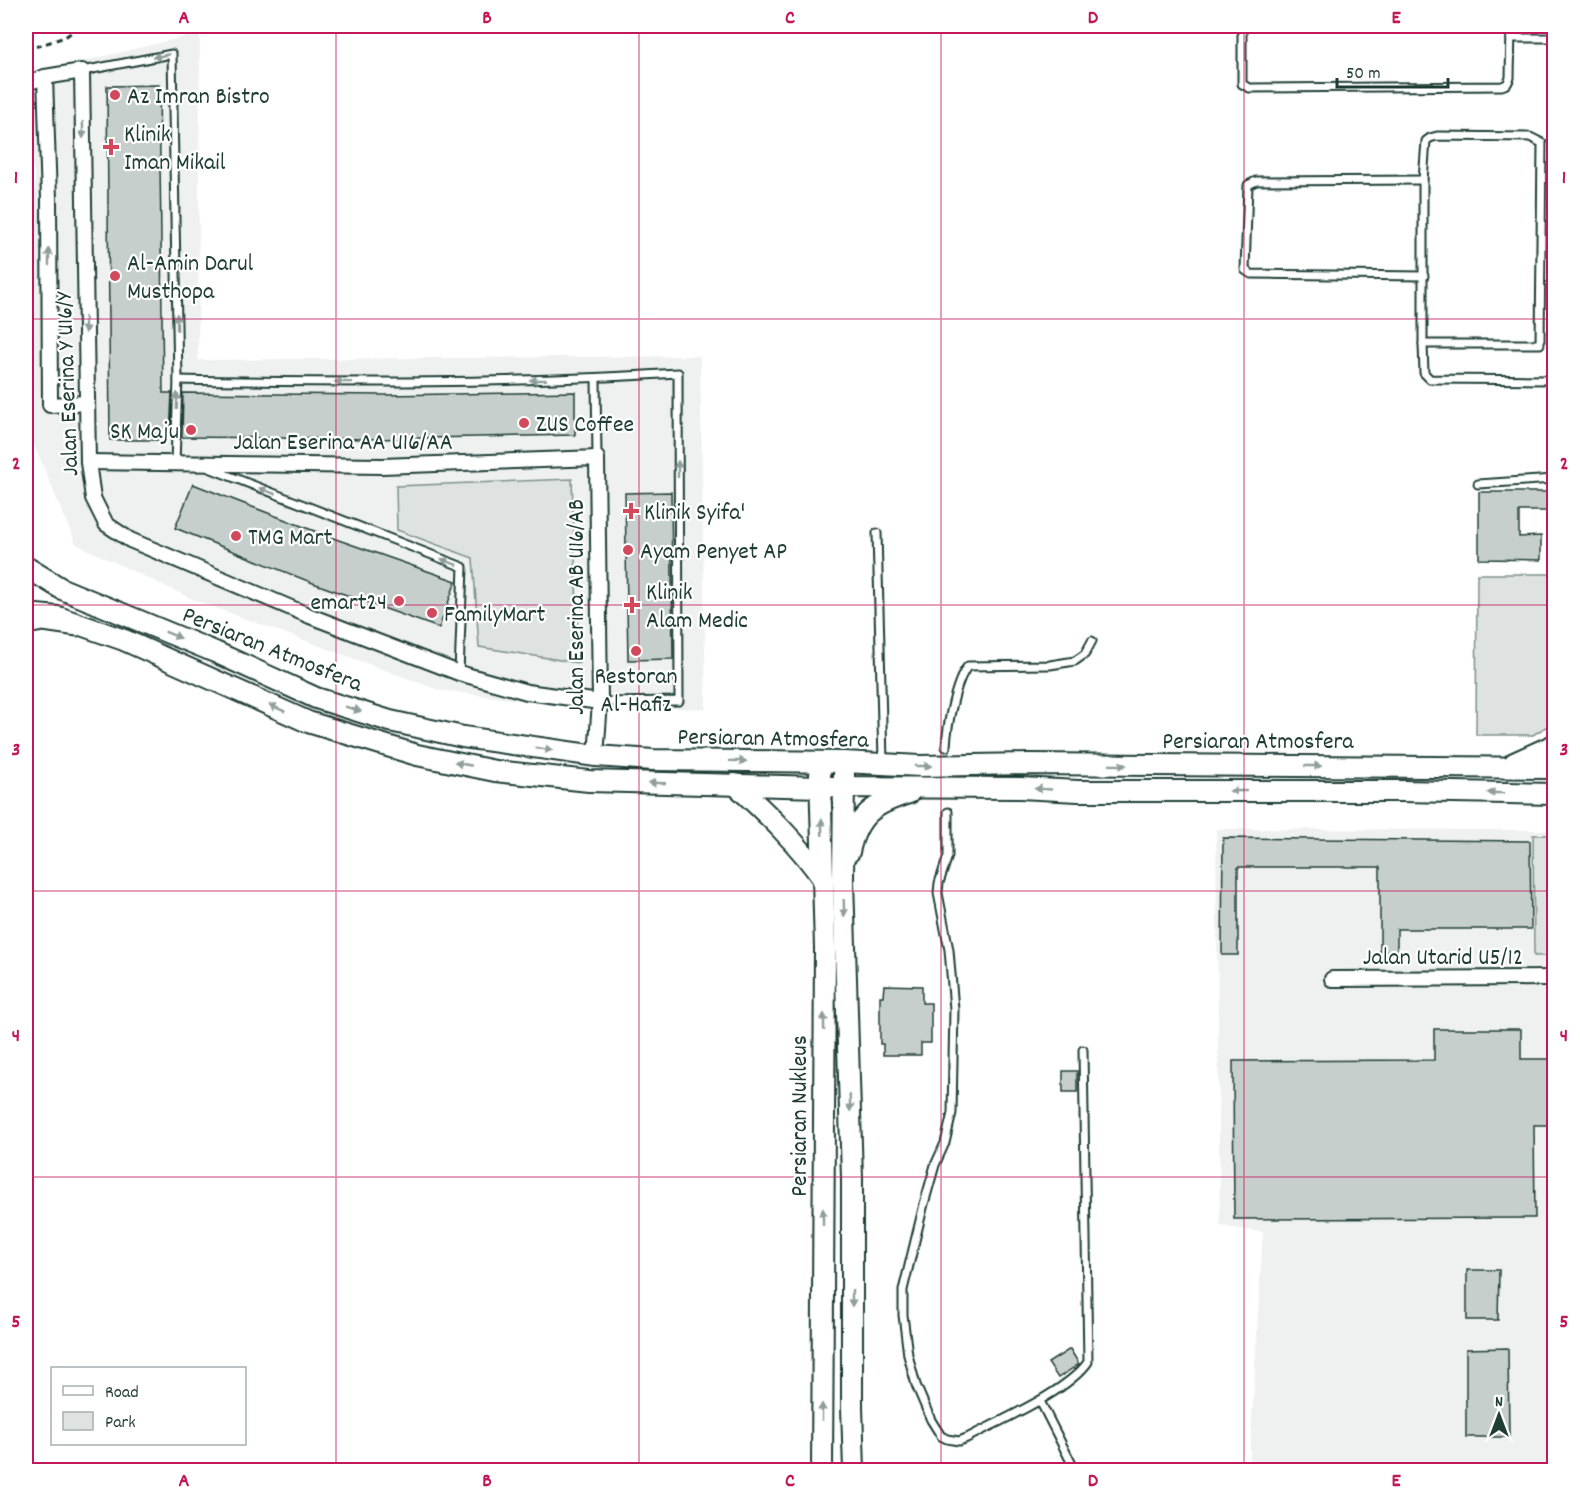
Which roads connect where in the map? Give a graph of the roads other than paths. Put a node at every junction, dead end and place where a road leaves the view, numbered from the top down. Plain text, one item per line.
1 (1242, 26) edge
2 (1512, 26) edge
3 (1511, 38) junction
4 (1554, 38) edge
5 (82, 71) junction
6 (45, 77) junction
7 (26, 83) edge
8 (1423, 180) junction
9 (1424, 276) junction
10 (1423, 344) junction
11 (596, 379) junction
12 (178, 380) junction
13 (1554, 380) edge
14 (86, 403) junction
15 (597, 458) junction
16 (88, 462) junction
17 (175, 463) junction
18 (197, 463) junction
19 (1554, 479) edge
20 (1478, 484) dead end
21 (878, 533) dead end
22 (26, 550) edge
23 (26, 567) edge
24 (26, 614) edge
25 (149, 625) junction
26 (26, 630) edge
27 (124, 639) junction
28 (1092, 641) dead end
29 (459, 673) junction
30 (600, 702) junction
31 (1554, 745) edge
32 (946, 747) dead end
33 (596, 756) junction
34 (819, 762) junction
35 (844, 762) junction
36 (883, 764) junction
37 (1503, 767) junction
38 (1554, 768) edge
39 (735, 784) junction
40 (844, 786) junction
41 (820, 787) junction
42 (923, 789) junction
43 (1554, 794) edge
44 (948, 812) dead end
45 (823, 879) junction
46 (843, 880) junction
47 (1554, 978) edge
48 (1332, 979) dead end
49 (1083, 1050) dead end
50 (1040, 1401) junction
51 (822, 1470) edge
52 (854, 1470) edge
53 (1075, 1470) edge

1 - 3 lane
2 - 3 lane
3 - 4 lane
5 - 6 street
12 -> 5 lane
5 -> 14 street, Jalan Eserina Y U16/Y
6 - 7 street
14 -> 6 street
8 - 9 lane
8 - 9 lane
8 - 10 lane
9 - 10 lane
10 - 13 lane
11 -> 12 lane
11 - 15 lane
30 -> 11 lane
17 -> 12 lane
14 - 16 street, Jalan Eserina Y U16/Y
15 - 18 street, Jalan Eserina AA U16/AA
15 - 30 street, Jalan Eserina AB U16/AB
16 - 17 street, Jalan Eserina AA U16/AA
16 - 29 street, Jalan Eserina Y U16/Y
17 - 18 street, Jalan Eserina AA U16/AA
29 -> 18 lane
19 - 20 lane
21 - 36 lane
22 - 25 street
23 - 25 street, Persiaran Atmosfera
24 - 27 street, Persiaran Atmosfera
25 -> 33 street, Persiaran Atmosfera
26 - 27 lane
39 -> 27 street, Persiaran Atmosfera
28 - 32 lane
29 - 30 street, Jalan Eserina Y U16/Y
30 - 33 street, Jalan Eserina AB U16/AB
31 - 37 street
33 -> 34 street, Persiaran Atmosfera
34 - 35 street, Persiaran Atmosfera
34 - 41 street, Persiaran Nukleus
35 - 36 street, Persiaran Atmosfera
35 - 40 street, Persiaran Nukleus
36 -> 37 street, Persiaran Atmosfera
37 - 38 street, Persiaran Atmosfera
39 - 41 street, Persiaran Atmosfera
39 - 45 street
40 - 41 street, Persiaran Atmosfera
40 - 42 street, Persiaran Atmosfera
40 - 46 street, Persiaran Nukleus
45 -> 41 street, Persiaran Nukleus
43 -> 42 street, Persiaran Atmosfera
42 - 46 street
44 - 50 lane
51 -> 45 street, Persiaran Nukleus
46 -> 52 street, Persiaran Nukleus
47 - 48 street, Jalan Utarid U5/12
49 - 50 lane
50 - 53 lane

